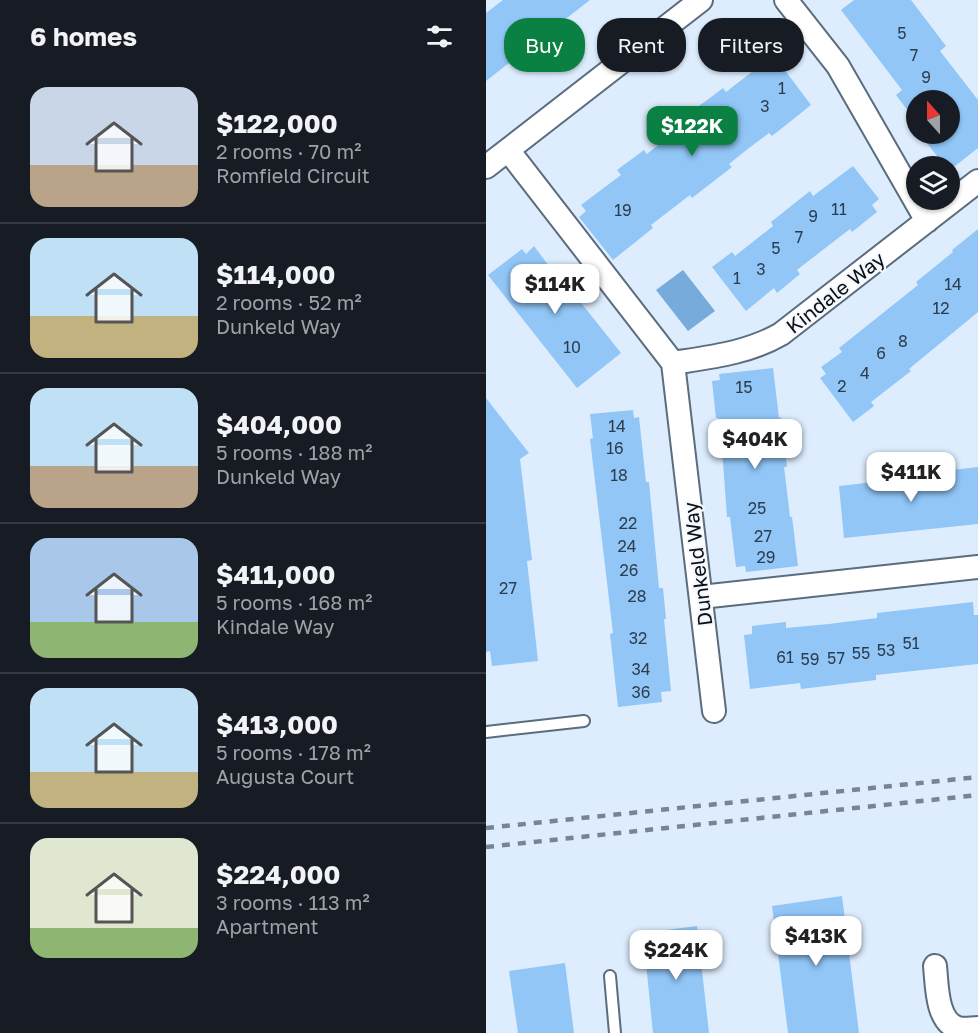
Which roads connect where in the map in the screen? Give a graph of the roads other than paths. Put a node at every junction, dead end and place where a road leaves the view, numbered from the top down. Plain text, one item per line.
1 (701, 0) edge
2 (786, 0) edge
3 (508, 150) junction
4 (486, 168) edge
5 (978, 181) edge
6 (927, 221) junction
7 (673, 363) junction
8 (978, 567) edge
9 (701, 597) junction
10 (714, 711) dead end
11 (584, 721) dead end
12 (486, 732) edge
13 (935, 966) dead end
14 (609, 976) dead end
15 (978, 1028) edge
16 (615, 1033) edge

1 - 3 street
2 - 6 street
3 - 4 street
3 - 7 street
5 - 6 street, Kindale Way
6 - 7 street, Kindale Way
7 - 9 street, Dunkeld Way
8 - 9 street
9 - 10 street, Dunkeld Way
11 - 12 lane
13 - 15 street
14 - 16 lane

